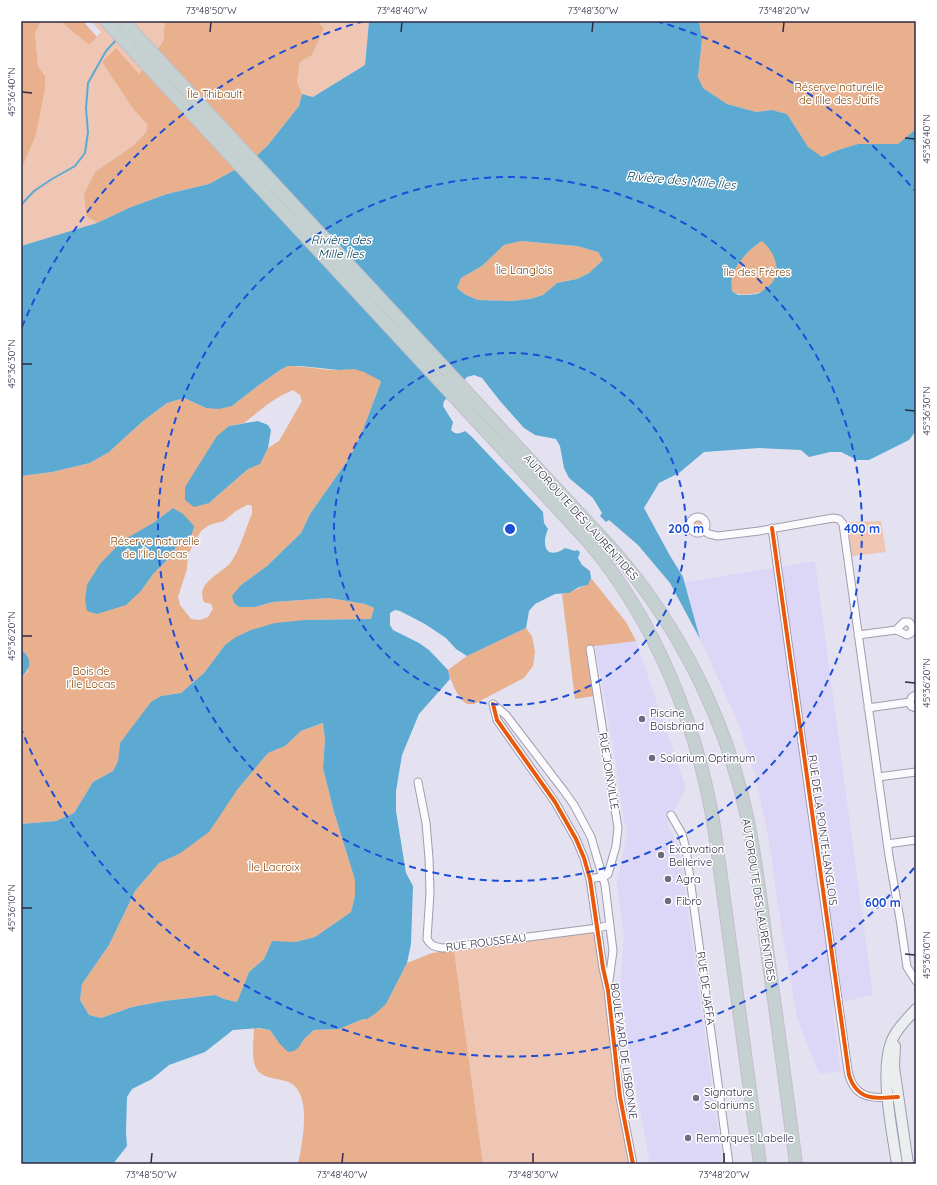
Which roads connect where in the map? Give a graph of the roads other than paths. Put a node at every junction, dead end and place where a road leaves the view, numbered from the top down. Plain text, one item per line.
1 (106, 21) edge
2 (123, 21) edge
3 (462, 396) junction
4 (772, 528) junction
5 (704, 531) dead end
6 (896, 630) dead end
7 (858, 635) junction
8 (590, 648) dead end
9 (916, 695) edge
10 (910, 702) junction
11 (868, 708) junction
12 (916, 708) edge
13 (916, 772) edge
14 (878, 777) junction
15 (418, 782) dead end
16 (564, 792) junction
17 (555, 802) junction
18 (671, 815) dead end
19 (916, 840) edge
20 (887, 844) junction
21 (602, 877) junction
22 (590, 879) junction
23 (610, 925) junction
24 (598, 928) junction
25 (916, 981) edge
26 (608, 990) junction
27 (916, 1009) edge
28 (893, 1097) junction
29 (633, 1164) edge
30 (729, 1164) edge
31 (760, 1164) edge
32 (796, 1164) edge
33 (897, 1164) edge
34 (908, 1164) edge

1 - 3 highway, AUTOROUTE DES LAURENTIDES
2 - 3 highway, AUTOROUTE DES LAURENTIDES
3 - 31 highway, AUTOROUTE DES LAURENTIDES
3 - 32 highway, AUTOROUTE DES LAURENTIDES
4 - 5 street
4 - 7 street
4 - 28 street, RUE DE LA POINTE-LANGLOIS
6 - 7 street
7 - 11 street
8 - 21 street, RUE JOINVILLE
9 - 10 street
10 - 11 street
10 - 12 street
11 - 14 street
13 - 14 street
14 - 20 street
15 - 24 street, RUE ROUSSEAU
16 - 17 street
16 - 17 street, BOULEVARD DE LISBONNE
16 - 21 street, BOULEVARD DE LISBONNE
17 - 22 street, BOULEVARD DE LISBONNE
18 - 30 street, RUE DE JAFFA
19 - 20 street
20 - 25 street
21 - 22 street
21 - 23 street, BOULEVARD DE LISBONNE
22 - 24 street, BOULEVARD DE LISBONNE
23 - 24 street, RUE ROUSSEAU
23 - 26 street, BOULEVARD DE LISBONNE
24 - 26 street, BOULEVARD DE LISBONNE
26 - 29 street, BOULEVARD DE LISBONNE
27 - 28 street
28 - 33 street
28 - 34 street

